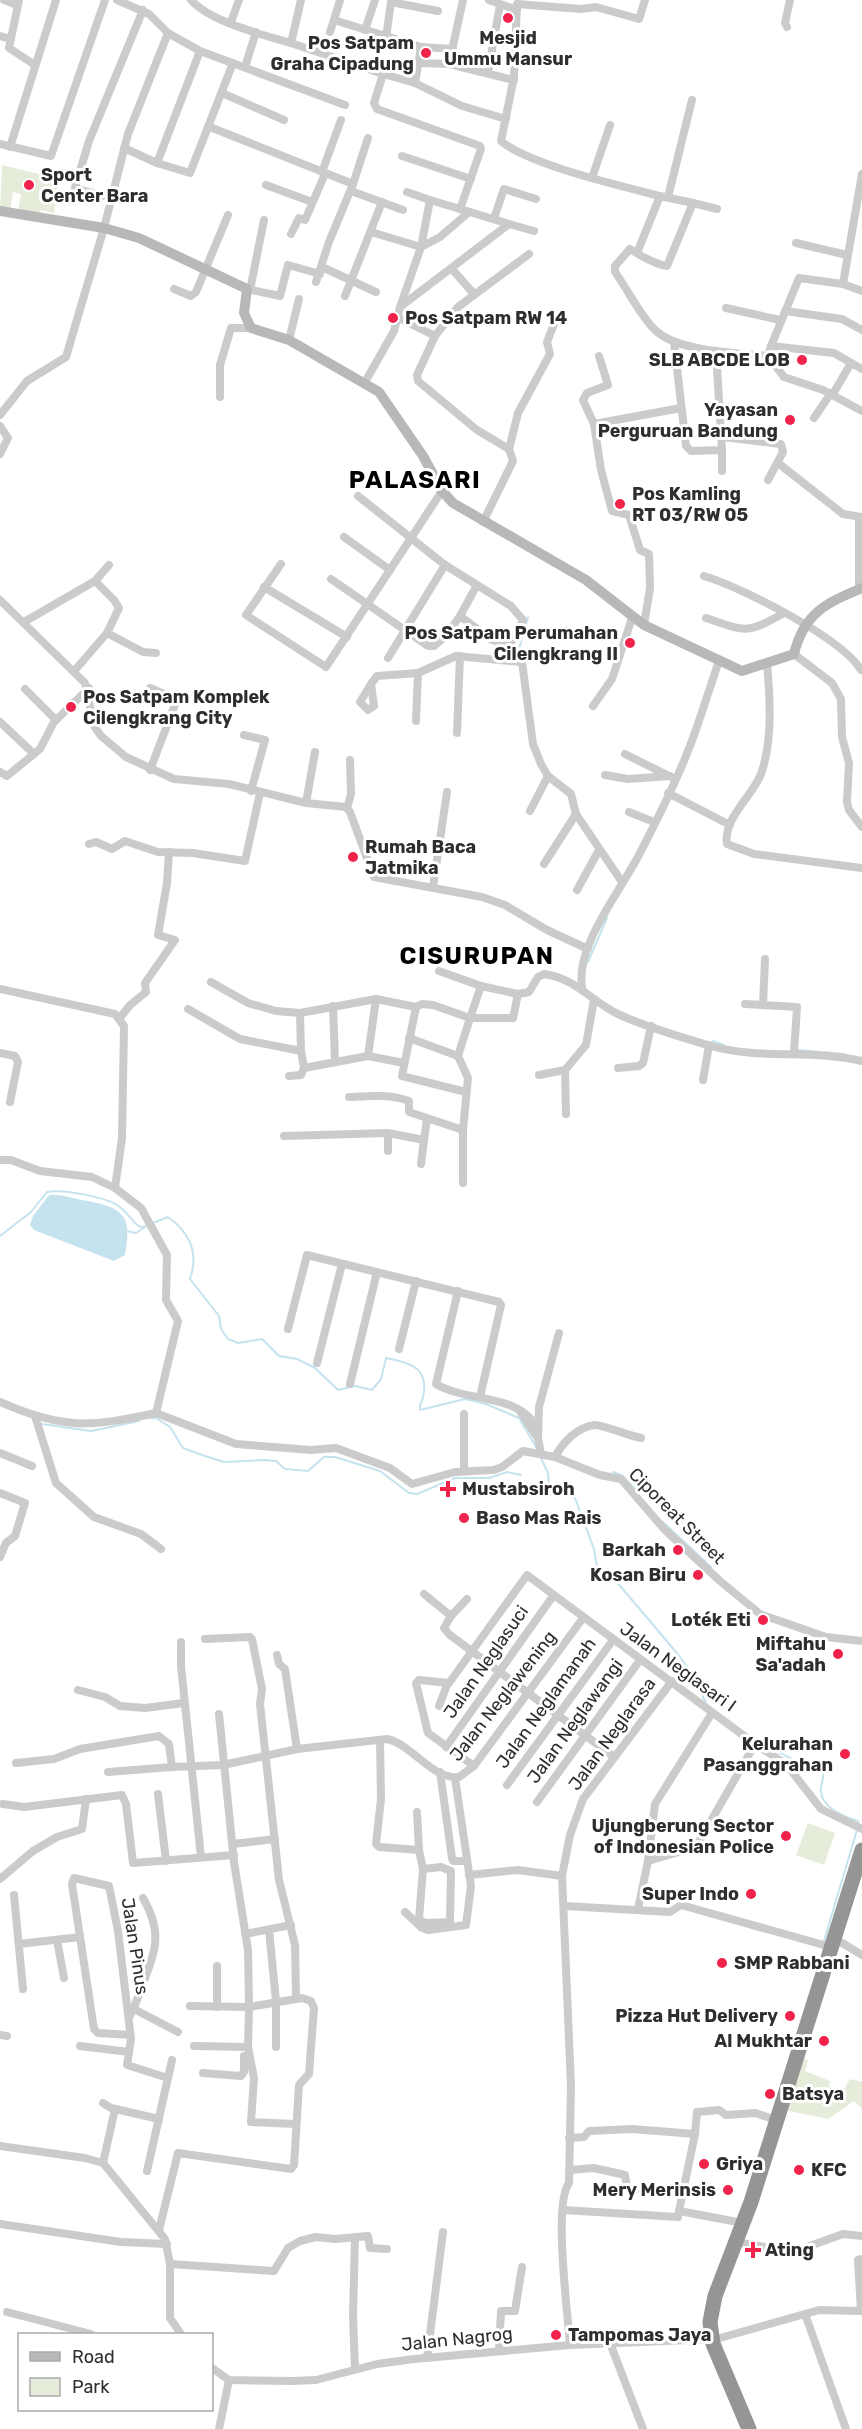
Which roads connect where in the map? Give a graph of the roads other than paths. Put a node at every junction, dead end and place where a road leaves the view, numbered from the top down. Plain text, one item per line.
1 (4, 0) edge
2 (56, 0) edge
3 (105, 0) edge
4 (117, 0) edge
5 (191, 0) edge
6 (239, 0) edge
7 (301, 0) edge
8 (340, 0) edge
9 (375, 0) edge
10 (463, 0) edge
11 (489, 0) edge
12 (645, 0) edge
13 (790, 0) edge
14 (388, 1) edge
15 (18, 2) edge
16 (500, 5) junction
17 (143, 10) junction
18 (517, 10) junction
19 (438, 11) dead end
20 (334, 20) junction
21 (231, 22) junction
22 (787, 27) dead end
23 (365, 30) junction
24 (256, 32) junction
25 (330, 32) dead end
26 (168, 33) junction
27 (0, 36) edge
28 (386, 38) junction
29 (11, 39) junction
30 (291, 43) junction
31 (422, 47) junction
32 (453, 49) junction
33 (200, 51) junction
34 (233, 63) junction
35 (420, 63) junction
36 (35, 64) junction
37 (449, 64) junction
38 (245, 67) junction
39 (488, 73) junction
40 (383, 74) junction
41 (514, 80) junction
42 (416, 83) junction
43 (222, 93) junction
44 (692, 100) dead end
45 (345, 105) dead end
46 (506, 118) junction
47 (284, 120) dead end
48 (341, 120) dead end
49 (610, 125) dead end
50 (210, 127) junction
51 (368, 138) dead end
52 (0, 144) edge
53 (10, 147) junction
54 (123, 148) junction
55 (402, 156) dead end
56 (157, 163) junction
57 (323, 173) junction
58 (862, 175) edge
59 (592, 178) junction
60 (471, 179) junction
61 (266, 185) dead end
62 (352, 188) junction
63 (407, 192) dead end
64 (664, 197) junction
65 (111, 198) junction
66 (536, 199) dead end
67 (430, 200) junction
68 (312, 202) junction
69 (382, 202) junction
70 (693, 203) junction
71 (717, 209) dead end
72 (403, 210) dead end
73 (464, 210) junction
74 (0, 211) edge
75 (228, 215) dead end
76 (494, 218) junction
77 (264, 220) dead end
78 (509, 224) junction
79 (104, 228) junction
80 (534, 231) dead end
81 (371, 232) junction
82 (291, 234) dead end
83 (796, 243) dead end
84 (421, 247) junction
85 (637, 253) junction
86 (529, 254) dead end
87 (847, 255) junction
88 (205, 269) junction
89 (452, 269) junction
90 (319, 274) junction
91 (354, 281) junction
92 (843, 284) junction
93 (174, 289) dead end
94 (249, 290) junction
95 (376, 291) dead end
96 (862, 291) edge
97 (474, 294) junction
98 (345, 296) dead end
99 (299, 299) dead end
100 (400, 307) junction
101 (726, 308) dead end
102 (786, 311) junction
103 (399, 318) junction
104 (780, 320) junction
105 (554, 324) dead end
106 (251, 328) junction
107 (862, 330) edge
108 (435, 336) junction
109 (290, 340) junction
110 (674, 342) junction
111 (771, 346) junction
112 (716, 351) junction
113 (598, 356) dead end
114 (768, 356) junction
115 (851, 363) junction
116 (862, 369) edge
117 (365, 382) junction
118 (832, 393) junction
119 (220, 397) dead end
120 (681, 408) junction
121 (862, 411) edge
122 (0, 415) edge
123 (814, 418) dead end
124 (594, 424) junction
125 (0, 426) edge
126 (723, 437) junction
127 (509, 449) junction
128 (722, 450) junction
129 (0, 454) edge
130 (778, 463) junction
131 (722, 471) dead end
132 (768, 480) dead end
133 (441, 491) junction
134 (358, 496) dead end
135 (861, 517) edge
136 (483, 522) junction
137 (344, 537) dead end
138 (412, 537) junction
139 (281, 564) dead end
140 (109, 565) dead end
141 (445, 565) junction
142 (390, 570) junction
143 (705, 576) dead end
144 (331, 579) dead end
145 (95, 581) junction
146 (477, 585) junction
147 (264, 587) junction
148 (861, 589) edge
149 (0, 600) edge
150 (367, 606) junction
151 (784, 613) junction
152 (460, 616) junction
153 (632, 618) junction
154 (706, 618) dead end
155 (24, 622) junction
156 (806, 624) junction
157 (644, 625) junction
158 (405, 630) junction
159 (107, 633) junction
160 (347, 637) junction
161 (156, 653) dead end
162 (794, 654) junction
163 (460, 656) junction
164 (388, 658) dead end
165 (719, 661) junction
166 (767, 663) junction
167 (75, 670) junction
168 (861, 670) edge
169 (418, 673) junction
170 (371, 684) dead end
171 (89, 688) junction
172 (150, 688) dead end
173 (25, 689) dead end
174 (592, 706) dead end
175 (56, 720) junction
176 (416, 721) dead end
177 (0, 722) edge
178 (458, 732) dead end
179 (244, 735) dead end
180 (315, 752) dead end
181 (34, 754) junction
182 (625, 754) dead end
183 (350, 760) dead end
184 (150, 770) junction
185 (0, 772) edge
186 (605, 775) dead end
187 (548, 776) junction
188 (673, 778) junction
189 (255, 792) junction
190 (447, 792) dead end
191 (668, 793) junction
192 (306, 803) junction
193 (347, 808) junction
194 (530, 811) dead end
195 (629, 812) dead end
196 (576, 814) junction
197 (654, 822) junction
198 (730, 825) junction
199 (862, 827) edge
200 (89, 844) dead end
201 (599, 850) junction
202 (169, 852) junction
203 (544, 864) dead end
204 (862, 868) edge
205 (622, 882) junction
206 (433, 887) junction
207 (578, 890) dead end
208 (588, 949) junction
209 (765, 959) dead end
210 (439, 971) dead end
211 (211, 982) dead end
212 (481, 986) junction
213 (582, 987) junction
214 (0, 989) edge
215 (518, 994) junction
216 (376, 999) junction
217 (594, 999) junction
218 (745, 1004) dead end
219 (763, 1005) junction
220 (333, 1006) junction
221 (416, 1007) junction
222 (188, 1009) dead end
223 (300, 1013) junction
224 (120, 1018) junction
225 (470, 1018) junction
226 (651, 1026) junction
227 (409, 1038) junction
228 (709, 1046) junction
229 (301, 1051) junction
230 (0, 1053) edge
231 (794, 1053) junction
232 (368, 1056) junction
233 (458, 1056) junction
234 (335, 1061) junction
235 (862, 1061) edge
236 (404, 1063) junction
237 (304, 1068) junction
238 (618, 1068) dead end
239 (565, 1070) junction
240 (539, 1075) dead end
241 (289, 1076) dead end
242 (703, 1080) dead end
243 (466, 1092) junction
244 (350, 1097) dead end
245 (10, 1102) dead end
246 (566, 1114) dead end
247 (427, 1119) junction
248 (463, 1130) junction
249 (388, 1133) junction
250 (284, 1136) dead end
251 (424, 1140) junction
252 (388, 1151) dead end
253 (0, 1160) edge
254 (421, 1164) dead end
255 (463, 1182) dead end
256 (115, 1188) junction
257 (342, 1264) junction
258 (377, 1272) junction
259 (416, 1281) junction
260 (458, 1292) junction
261 (288, 1329) dead end
262 (559, 1333) dead end
263 (399, 1349) dead end
264 (317, 1363) dead end
265 (350, 1384) dead end
266 (480, 1397) junction
267 (0, 1402) edge
268 (156, 1413) junction
269 (464, 1414) dead end
270 (34, 1416) junction
271 (538, 1433) junction
272 (641, 1438) dead end
273 (0, 1453) edge
274 (538, 1453) junction
275 (555, 1457) junction
276 (32, 1466) dead end
277 (464, 1471) junction
278 (0, 1493) edge
279 (161, 1549) dead end
280 (0, 1556) edge
281 (424, 1594) dead end
282 (553, 1596) junction
283 (467, 1599) dead end
284 (451, 1616) junction
285 (583, 1618) junction
286 (205, 1638) dead end
287 (613, 1640) junction
288 (862, 1641) edge
289 (181, 1642) dead end
290 (471, 1652) junction
291 (277, 1655) dead end
292 (640, 1660) junction
293 (500, 1671) junction
294 (672, 1681) junction
295 (447, 1685) junction
296 (78, 1690) dead end
297 (529, 1693) junction
298 (184, 1703) junction
299 (439, 1707) dead end
300 (712, 1713) junction
301 (219, 1714) dead end
302 (559, 1714) junction
303 (586, 1735) junction
304 (380, 1740) junction
305 (755, 1744) junction
306 (446, 1747) junction
307 (297, 1749) junction
308 (266, 1756) junction
309 (613, 1756) junction
310 (16, 1763) dead end
311 (223, 1765) junction
312 (474, 1766) junction
313 (172, 1767) junction
314 (191, 1767) junction
315 (108, 1772) dead end
316 (440, 1772) junction
317 (455, 1778) junction
318 (507, 1785) dead end
319 (158, 1794) dead end
320 (86, 1798) junction
321 (537, 1802) dead end
322 (3, 1804) dead end
323 (417, 1812) dead end
324 (859, 1828) edge
325 (275, 1839) junction
326 (233, 1844) junction
327 (418, 1850) junction
328 (862, 1850) edge
329 (234, 1855) junction
330 (201, 1857) junction
331 (166, 1861) junction
332 (463, 1861) dead end
333 (648, 1861) junction
334 (423, 1869) junction
335 (469, 1875) junction
336 (561, 1876) junction
337 (0, 1879) edge
338 (14, 1895) dead end
339 (143, 1898) dead end
340 (564, 1906) junction
341 (638, 1910) junction
342 (405, 1912) dead end
343 (291, 1925) junction
344 (269, 1930) junction
345 (245, 1935) junction
346 (80, 1937) junction
347 (57, 1940) junction
348 (833, 1942) junction
349 (19, 1944) junction
350 (862, 1955) edge
351 (217, 1966) dead end
352 (64, 1978) dead end
353 (23, 1989) dead end
354 (296, 1999) junction
355 (276, 2001) junction
356 (190, 2006) dead end
357 (217, 2007) junction
358 (249, 2007) junction
359 (134, 2009) junction
360 (129, 2018) junction
361 (177, 2032) dead end
362 (130, 2035) junction
363 (80, 2046) dead end
364 (194, 2046) dead end
365 (246, 2047) junction
366 (276, 2047) dead end
367 (129, 2052) junction
368 (172, 2060) dead end
369 (203, 2073) dead end
370 (168, 2078) junction
371 (103, 2103) dead end
372 (115, 2109) junction
373 (159, 2119) junction
374 (776, 2120) junction
375 (296, 2124) junction
376 (695, 2134) junction
377 (569, 2138) junction
378 (0, 2146) edge
379 (103, 2163) junction
380 (570, 2170) junction
381 (147, 2171) dead end
382 (663, 2191) dead end
383 (562, 2210) junction
384 (679, 2211) junction
385 (742, 2223) junction
386 (0, 2224) edge
387 (159, 2230) junction
388 (443, 2232) dead end
389 (862, 2236) edge
390 (355, 2237) junction
391 (736, 2242) junction
392 (167, 2244) junction
393 (387, 2249) dead end
394 (862, 2259) edge
395 (170, 2264) junction
396 (522, 2267) dead end
397 (861, 2311) edge
398 (7, 2312) dead end
399 (805, 2314) junction
400 (87, 2333) edge
401 (177, 2333) edge
402 (716, 2338) junction
403 (610, 2343) junction
404 (570, 2345) junction
405 (499, 2351) junction
406 (427, 2358) junction
407 (213, 2369) edge
408 (355, 2369) junction
409 (229, 2380) junction
410 (219, 2429) edge
411 (643, 2429) edge
412 (748, 2429) edge
413 (757, 2429) edge
414 (846, 2429) edge

1 - 15 street
2 - 36 street
3 - 53 street
4 - 17 street
5 - 21 street
6 - 21 street
7 - 30 street
8 - 20 street
9 - 23 street
10 - 32 street
11 - 16 street
12 - 18 street
13 - 22 street
14 - 19 street
14 - 28 street
15 - 29 street
16 - 18 street
16 - 39 street
17 - 26 street
17 - 65 street
18 - 41 street
20 - 23 street
20 - 25 street
21 - 24 street
23 - 28 street
24 - 30 street
24 - 38 street
26 - 33 street
26 - 54 street
27 - 29 street
28 - 31 street
29 - 36 street
30 - 40 street
31 - 32 street
31 - 35 street
32 - 37 street
33 - 34 street
33 - 56 street
34 - 38 street
34 - 43 street
35 - 37 street
35 - 42 street
36 - 53 street
37 - 39 street
38 - 45 street
39 - 41 street
40 - 42 street
40 - 60 street
41 - 46 street
42 - 46 street
43 - 47 street
43 - 50 street
44 - 64 street
46 - 59 street
48 - 57 street
49 - 59 street
50 - 56 street
50 - 57 street
51 - 62 street
52 - 53 street
54 - 56 street
54 - 65 street
55 - 60 street
57 - 62 street
57 - 68 street
58 - 87 street
59 - 64 street
60 - 73 street
61 - 68 street
62 - 69 street
62 - 90 street
63 - 67 street
64 - 70 street
64 - 85 street
65 - 79 street
66 - 76 street
67 - 73 street
67 - 84 street
68 - 82 street
69 - 72 street
69 - 81 street
70 - 71 street
70 - 85 street
73 - 76 street
73 - 84 street
74 - 79 street
75 - 88 street
76 - 78 street
77 - 94 street
78 - 80 street
78 - 89 street
79 - 88 street
79 - 122 street
81 - 84 street
81 - 91 street
83 - 87 street
84 - 100 street
85 - 110 street
86 - 97 street
87 - 92 street
88 - 93 street
88 - 94 street
89 - 97 street
89 - 100 street
90 - 91 street
90 - 94 street
91 - 95 street
91 - 98 street
92 - 96 street
92 - 102 street
94 - 106 street
97 - 108 street
99 - 109 street
100 - 103 street
101 - 104 street
102 - 104 street
102 - 107 street
103 - 108 street
103 - 117 street
104 - 111 street
105 - 127 street
106 - 109 street
106 - 119 street
108 - 127 street
109 - 117 street
110 - 112 street
110 - 120 street
111 - 114 street
111 - 115 street
112 - 114 street
112 - 126 street
113 - 124 street
114 - 118 street
115 - 116 street
115 - 118 street
117 - 133 street
118 - 121 street
118 - 123 street
120 - 124 street
120 - 128 street
124 - 157 street
125 - 129 street
126 - 128 street
126 - 130 street
127 - 136 street
128 - 131 street
130 - 132 street
130 - 135 street
133 - 136 street
133 - 138 street
134 - 138 street
135 - 148 street
136 - 153 street
137 - 142 street
138 - 141 street
138 - 142 street
139 - 147 street
140 - 145 street
141 - 146 street
141 - 158 street
142 - 150 street
143 - 151 street
144 - 150 street
145 - 155 street
145 - 159 street
146 - 152 street
146 - 152 street
147 - 160 street
147 - 160 street
148 - 156 street
149 - 155 street
150 - 158 street
150 - 160 street
151 - 154 street
151 - 156 street
152 - 158 street
153 - 157 street
153 - 174 street
155 - 167 street
156 - 162 street
156 - 168 street
157 - 165 street
158 - 164 street
159 - 161 street
159 - 167 street
162 - 166 street
162 - 199 street
163 - 169 street
163 - 178 street
163 - 187 street
165 - 166 street
165 - 188 street
166 - 198 street
167 - 171 street
169 - 170 street
169 - 176 street
171 - 175 street
171 - 184 street
172 - 184 street
173 - 175 street
175 - 181 street
177 - 181 street
179 - 189 street
180 - 192 street
181 - 185 street
182 - 188 street
183 - 193 street
184 - 189 street
186 - 188 street
187 - 194 street
187 - 196 street
188 - 191 street
189 - 192 street
189 - 202 street
190 - 206 street
191 - 197 street
191 - 198 street
192 - 193 street
193 - 206 street
195 - 197 street
196 - 201 street
196 - 203 street
197 - 205 street
198 - 204 street
200 - 202 street
201 - 205 street
201 - 207 street
202 - 224 street
205 - 208 street
206 - 208 street
208 - 213 street
209 - 219 street
210 - 212 street
211 - 223 street
212 - 215 street
212 - 225 street
213 - 215 street
213 - 217 street
214 - 224 street
215 - 225 street
216 - 220 street
216 - 221 street
216 - 232 street
217 - 226 street
217 - 239 street
218 - 219 street
219 - 231 street
220 - 223 street
220 - 234 street
221 - 225 street
221 - 227 street
222 - 229 street
223 - 229 street
224 - 256 street
225 - 233 street
226 - 228 street
226 - 238 street
227 - 233 street
227 - 236 street
228 - 231 street
228 - 242 street
229 - 237 street
230 - 245 street
231 - 235 street
232 - 234 street
232 - 236 street
233 - 243 street
234 - 237 street
236 - 243 street
237 - 241 street
239 - 240 street
239 - 246 street
243 - 248 street
244 - 247 street
247 - 248 street
247 - 251 street
248 - 255 street
249 - 250 street
249 - 251 street
249 - 252 street
251 - 254 street
253 - 256 street
256 - 268 street
257 - 258 street
257 - 261 street
257 - 264 street
258 - 259 street
258 - 265 street
259 - 260 street
259 - 263 street
260 - 266 street
260 - 266 street
262 - 271 street
266 - 271 street
267 - 270 street
268 - 270 street
268 - 277 street, Ciporeat Street
269 - 277 street
270 - 279 street
271 - 274 street
272 - 275 street
273 - 276 street
274 - 275 street, Ciporeat Street
274 - 277 street, Ciporeat Street
275 - 288 street, Ciporeat Street
278 - 280 street
281 - 284 street
282 - 285 street, Jalan Neglasari I
282 - 290 street, Jalan Neglasari I
282 - 293 street, Jalan Neglasuci
283 - 284 street
284 - 290 street
285 - 287 street, Jalan Neglasari I
285 - 297 street, Jalan Neglawening
286 - 308 street
287 - 292 street, Jalan Neglasari I
287 - 302 street, Jalan Neglamanah
289 - 298 street
290 - 293 street
290 - 295 street
291 - 307 street
292 - 294 street, Jalan Neglasari I
292 - 303 street, Jalan Neglawangi
293 - 297 street
293 - 306 street, Jalan Neglasuci
294 - 300 street, Jalan Neglasari I
294 - 309 street, Jalan Neglarasa
295 - 299 street
295 - 306 street
296 - 298 street
297 - 302 street
297 - 312 street, Jalan Neglawening
298 - 314 street
300 - 305 street, Jalan Neglasari I
300 - 333 street
301 - 311 street
302 - 303 street
302 - 318 street, Jalan Neglamanah
303 - 309 street
303 - 321 street, Jalan Neglawangi
304 - 307 street
304 - 316 street, Jalan Neglawening
304 - 327 street
305 - 324 street, Jalan Neglasari I
305 - 333 street
306 - 312 street
307 - 308 street
308 - 311 street
308 - 325 street
309 - 336 street, Jalan Neglarasa
310 - 313 street
311 - 314 street
311 - 326 street
312 - 317 street, Jalan Neglawening
313 - 314 street
313 - 315 street
314 - 330 street
316 - 317 street, Jalan Neglawening
316 - 332 street
317 - 335 street
319 - 331 street
320 - 322 street
320 - 331 street
320 - 337 street
323 - 327 street
325 - 326 street
325 - 343 street
326 - 329 street
327 - 334 street
328 - 348 highway
329 - 330 street
329 - 345 street
330 - 331 street
333 - 341 street
334 - 334 street
335 - 336 street
335 - 342 street
336 - 340 street, Jalan Neglarasa
338 - 349 street
339 - 359 street
340 - 341 street
340 - 377 street, Jalan Neglarasa
341 - 348 street
343 - 344 street
343 - 354 street
344 - 345 street
344 - 355 street
345 - 358 street
346 - 347 street
346 - 360 street, Jalan Pinus
346 - 362 street
347 - 349 street
347 - 352 street
348 - 350 street
348 - 374 highway
349 - 353 street
351 - 357 street
354 - 355 street
354 - 375 street
355 - 358 street
355 - 366 street
356 - 357 street
357 - 358 street
358 - 365 street
359 - 360 street
359 - 361 street
360 - 362 street, Jalan Pinus
362 - 367 street, Jalan Pinus
363 - 367 street
364 - 365 street
365 - 369 street
365 - 375 street
367 - 370 street
368 - 370 street
370 - 373 street
371 - 372 street
372 - 373 street
372 - 379 street
373 - 381 street
374 - 376 street
374 - 385 highway
375 - 387 street
376 - 377 street
376 - 384 street
377 - 380 street, Jalan Neglarasa
378 - 379 street
379 - 387 street
380 - 382 street
380 - 383 street, Jalan Neglarasa
383 - 384 street
383 - 404 street, Jalan Neglarasa
384 - 385 street
385 - 391 highway
386 - 392 street
387 - 392 street
388 - 406 street
389 - 391 street
390 - 393 street
390 - 395 street
390 - 408 street
391 - 402 highway
392 - 395 street
394 - 397 street
395 - 401 street
396 - 405 street
397 - 399 street, Jalan Nagrog
398 - 400 street
399 - 402 street, Jalan Nagrog
399 - 414 street
402 - 403 street, Jalan Nagrog
402 - 412 highway
402 - 413 highway
403 - 404 street, Jalan Nagrog
403 - 411 street
404 - 405 street, Jalan Nagrog
405 - 406 street, Jalan Nagrog
406 - 408 street, Jalan Nagrog
407 - 409 street
408 - 409 street, Jalan Nagrog
409 - 410 street

